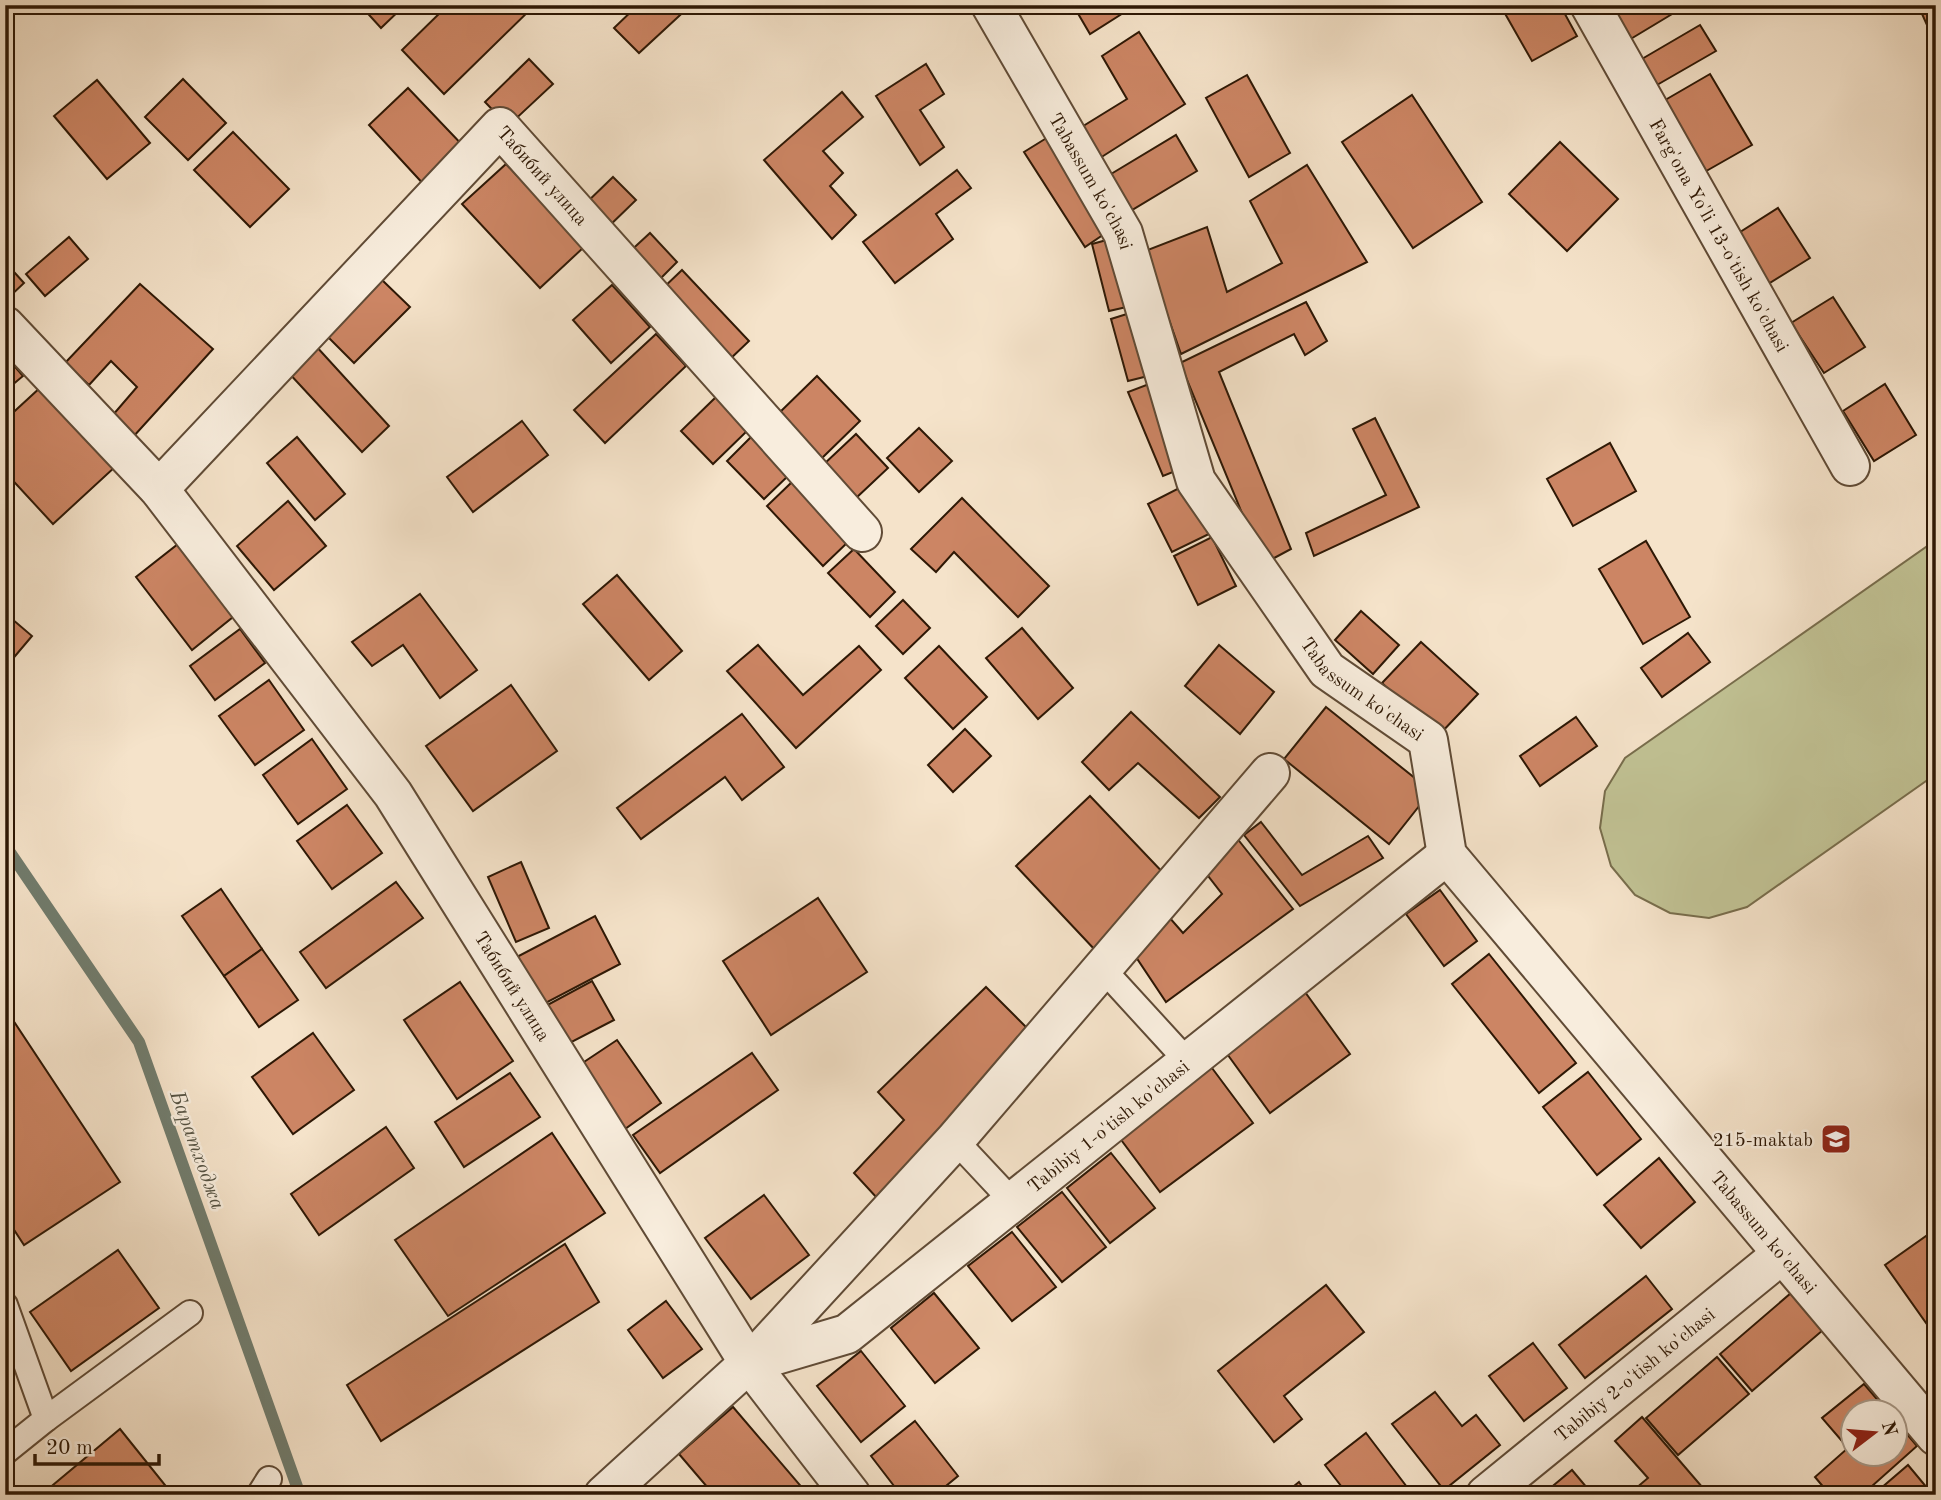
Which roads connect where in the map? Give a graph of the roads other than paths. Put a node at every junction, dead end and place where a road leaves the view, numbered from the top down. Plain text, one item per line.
1 (991, 5) edge
2 (1590, 5) edge
3 (5, 326) edge
4 (1850, 466) dead end
5 (159, 489) junction
6 (862, 532) dead end
7 (1270, 773) dead end
8 (1447, 855) junction
9 (1102, 968) junction
10 (1188, 1062) junction
11 (955, 1140) junction
12 (1013, 1202) junction
13 (1783, 1254) junction
14 (5, 1305) edge
15 (190, 1313) dead end
16 (749, 1363) junction
17 (46, 1419) junction
18 (1936, 1436) edge
19 (5, 1452) edge
20 (604, 1495) edge
21 (851, 1495) edge
22 (1486, 1495) edge

1 - 8 street, Tabassum ko'chasi
2 - 4 street, Farg'ona Yo'li 13-o'tish ko'chasi
3 - 5 street, Табибий улица
5 - 6 street, Табибий улица
5 - 16 street, Табибий улица
7 - 9 street, Tabibiy 1-o'tish ko'chasi
8 - 10 street, Tabibiy 1-o'tish ko'chasi
8 - 13 street, Tabassum ko'chasi
9 - 10 lane
9 - 11 street, Tabibiy 1-o'tish ko'chasi
10 - 12 street, Tabibiy 1-o'tish ko'chasi
11 - 12 lane
11 - 16 street, Tabibiy 1-o'tish ko'chasi
12 - 16 street, Tabibiy 1-o'tish ko'chasi
13 - 18 street, Tabassum ko'chasi
13 - 22 street, Tabibiy 2-o'tish ko'chasi
14 - 17 lane
15 - 17 lane
16 - 20 street, Tabibiy 1-o'tish ko'chasi
16 - 21 street, Табибий улица
17 - 19 lane

